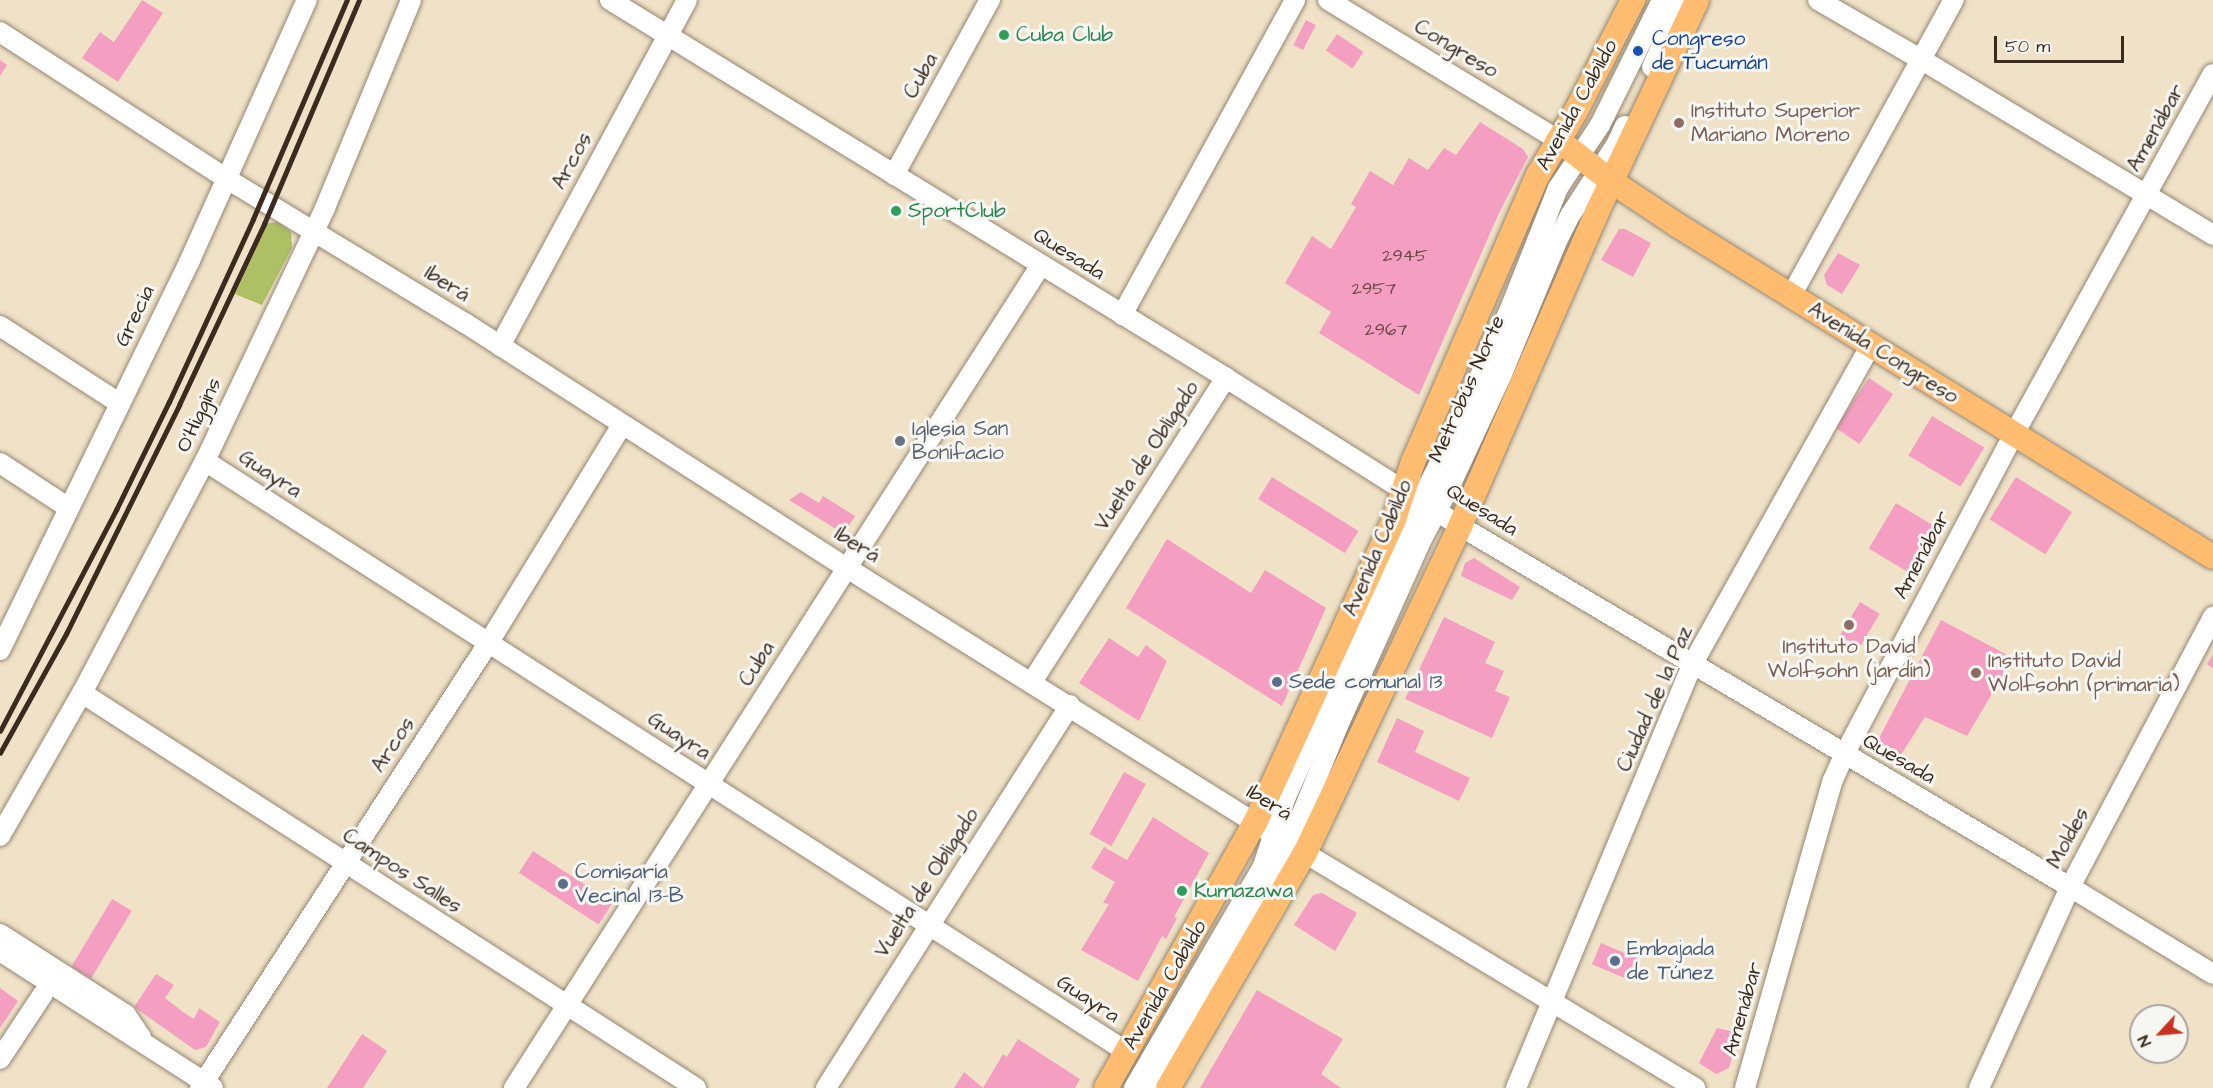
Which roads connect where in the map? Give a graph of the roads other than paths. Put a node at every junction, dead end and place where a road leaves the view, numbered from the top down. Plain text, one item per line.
1 (307, 0) edge
2 (411, 0) edge
3 (610, 0) edge
4 (687, 0) edge
5 (990, 0) edge
6 (1295, 0) edge
7 (1328, 0) edge
8 (1633, 0) edge
9 (1662, 0) edge
10 (1683, 0) edge
11 (1697, 0) edge
12 (1818, 0) edge
13 (1954, 0) edge
14 (0, 32) edge
15 (668, 36) junction
16 (1922, 60) junction
17 (2213, 74) edge
18 (1558, 140) junction
19 (1578, 156) junction
20 (894, 175) junction
21 (1605, 176) junction
22 (227, 179) junction
23 (2146, 195) junction
24 (314, 231) junction
25 (2213, 235) edge
26 (1041, 265) junction
27 (1791, 296) junction
28 (1122, 315) junction
29 (0, 326) edge
30 (500, 346) junction
31 (1870, 346) junction
32 (1226, 378) junction
33 (119, 403) junction
34 (622, 425) junction
35 (2014, 434) junction
36 (205, 461) junction
37 (0, 462) edge
38 (1420, 500) junction
39 (69, 508) junction
40 (1460, 526) junction
41 (2213, 557) edge
42 (846, 568) junction
43 (2213, 617) edge
44 (489, 642) junction
45 (1, 645) edge
46 (1692, 665) junction
47 (1032, 682) junction
48 (82, 693) junction
49 (1070, 705) junction
50 (1844, 755) junction
51 (710, 784) junction
52 (0, 836) edge
53 (1281, 838) junction
54 (345, 863) junction
55 (2070, 886) junction
56 (929, 925) junction
57 (0, 934) edge
58 (0, 951) edge
59 (0, 967) edge
60 (2213, 974) edge
61 (43, 994) junction
62 (1551, 1003) junction
63 (567, 1006) junction
64 (148, 1046) junction
65 (1127, 1052) junction
66 (0, 1059) edge
67 (205, 1086) edge
68 (514, 1088) edge
69 (696, 1088) edge
70 (826, 1088) edge
71 (1106, 1088) edge
72 (1134, 1088) edge
73 (1152, 1088) edge
74 (1168, 1088) edge
75 (1516, 1088) edge
76 (1695, 1088) edge
77 (1745, 1088) edge
78 (1979, 1088) edge

1 - 22 street, Grecia
2 - 24 street, O'Higgins
3 - 15 street, Quesada
4 - 15 street, Arcos
5 - 20 street, Cuba
6 - 28 street
7 - 18 street, Congreso
8 - 18 main road, Avenida Cabildo
9 - 19 street, Metrobús Norte
10 - 21 street, Metrobús Norte
11 - 21 main road, Avenida Cabildo
12 - 16 street
13 - 16 street
14 - 22 street, Iberá
15 - 20 street, Quesada
15 - 30 street, Arcos
16 - 23 street
16 - 27 street
17 - 23 street, Amenábar
18 - 19 main road, Avenida Congreso
18 - 38 main road, Avenida Cabildo
19 - 21 main road, Avenida Congreso
19 - 38 street, Metrobús Norte
20 - 26 street, Quesada
21 - 27 main road, Avenida Congreso
21 - 38 street, Metrobús Norte
21 - 40 main road, Avenida Cabildo
22 - 24 street, Iberá
22 - 33 street, Grecia
23 - 25 street
23 - 35 street, Amenábar
24 - 30 street, Iberá
24 - 36 street, O'Higgins
26 - 28 street, Quesada
26 - 42 street, Cuba
27 - 31 main road, Avenida Congreso
28 - 32 street, Quesada
29 - 33 street
30 - 34 street, Iberá
31 - 35 main road, Avenida Congreso
31 - 46 street, Ciudad de la Paz
32 - 38 street, Quesada
32 - 47 street, Vuelta de Obligado
33 - 39 street, Grecia
34 - 42 street, Iberá
34 - 44 street, Arcos
35 - 41 main road, Avenida Congreso
35 - 50 street, Amenábar
36 - 44 street, Guayra
36 - 48 street, O'Higgins
37 - 39 street
38 - 40 street, Quesada
38 - 53 street, Metrobús Norte
38 - 53 main road, Avenida Cabildo
39 - 45 street, Grecia
40 - 46 street, Quesada
40 - 53 main road, Avenida Cabildo
42 - 47 street, Iberá
42 - 51 street, Cuba
43 - 55 street, Moldes
44 - 51 street, Guayra
44 - 54 street, Arcos
46 - 50 street, Quesada
46 - 62 street, Ciudad de la Paz
47 - 49 street, Iberá
48 - 52 street, O'Higgins
48 - 54 street, Campos Salles
49 - 53 street, Iberá
49 - 56 street, Vuelta de Obligado
50 - 55 street, Quesada
50 - 77 street, Amenábar
51 - 56 street, Guayra
51 - 63 street, Cuba
53 - 62 street, Iberá
53 - 65 main road, Avenida Cabildo
53 - 72 street, Metrobús Norte
53 - 73 street, Metrobús Norte
53 - 74 main road, Avenida Cabildo
54 - 63 street, Campos Salles
54 - 67 street, Arcos
55 - 60 street, Quesada
55 - 78 street, Moldes
56 - 65 street, Guayra
56 - 70 street, Vuelta de Obligado
57 - 64 street
58 - 64 street
59 - 61 street
61 - 64 street
61 - 66 street
62 - 75 street, Ciudad de la Paz
62 - 76 street, Iberá
63 - 68 street, Cuba
63 - 69 street, Campos Salles
64 - 67 street
65 - 71 main road, Avenida Cabildo

